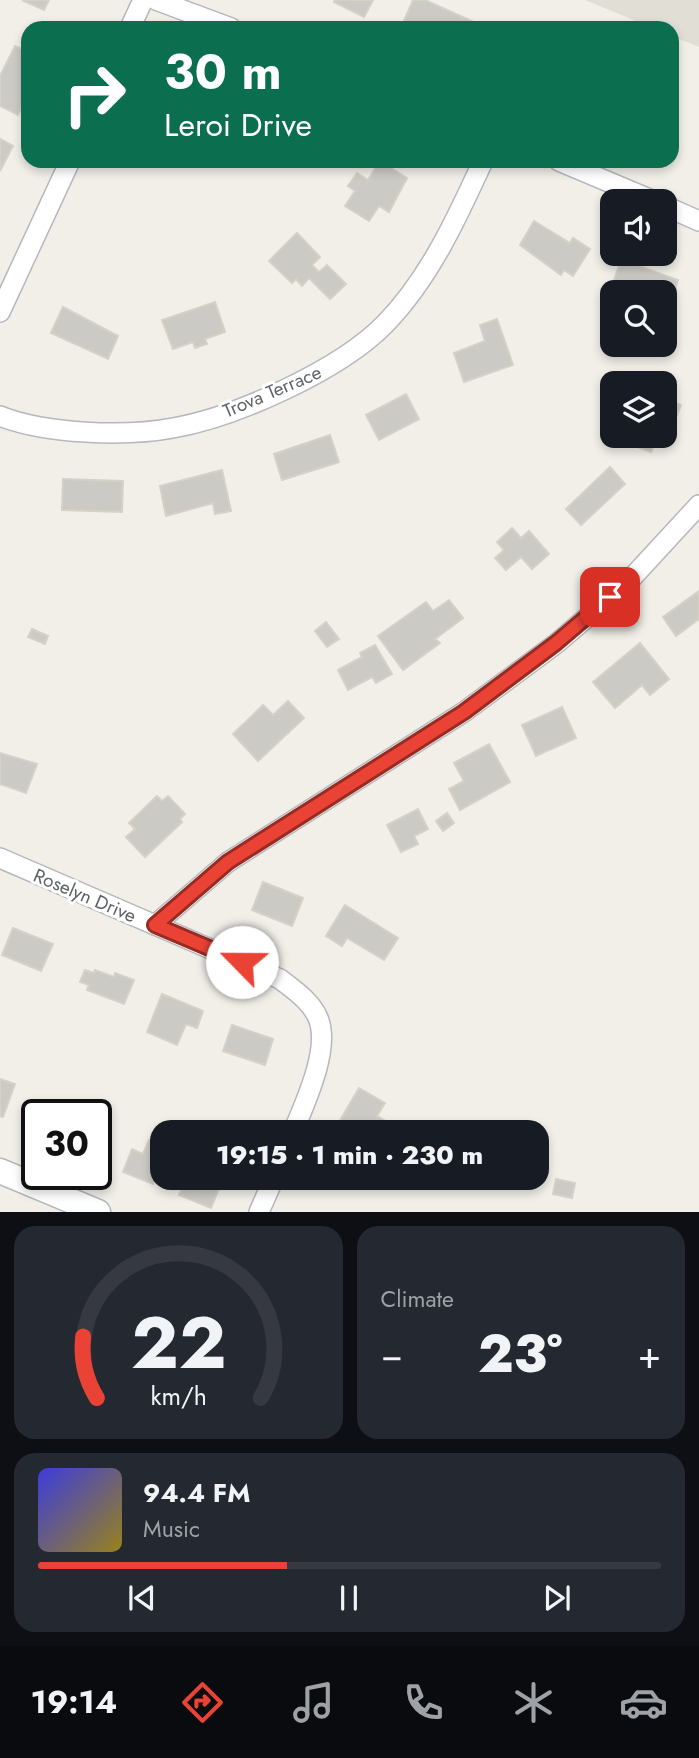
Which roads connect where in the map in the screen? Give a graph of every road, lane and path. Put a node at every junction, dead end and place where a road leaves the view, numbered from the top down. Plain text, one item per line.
1 (143, 0) edge
2 (156, 0) edge
3 (133, 21) edge
4 (212, 21) edge
5 (67, 168) edge
6 (480, 168) edge
7 (576, 168) edge
8 (626, 189) edge
9 (677, 211) edge
10 (699, 221) edge
11 (0, 312) edge
12 (0, 416) edge
13 (699, 505) edge
14 (0, 858) edge
15 (155, 925) junction
16 (297, 1120) edge
17 (0, 1171) edge
18 (269, 1190) edge
19 (98, 1212) edge
20 (259, 1212) edge

1 - 3 street
2 - 4 street
5 - 11 street
6 - 12 street, Trova Terrace
7 - 8 street
9 - 10 street
13 - 15 street
14 - 15 street, Roselyn Drive
15 - 16 street, Roselyn Drive
17 - 19 street
18 - 20 street

